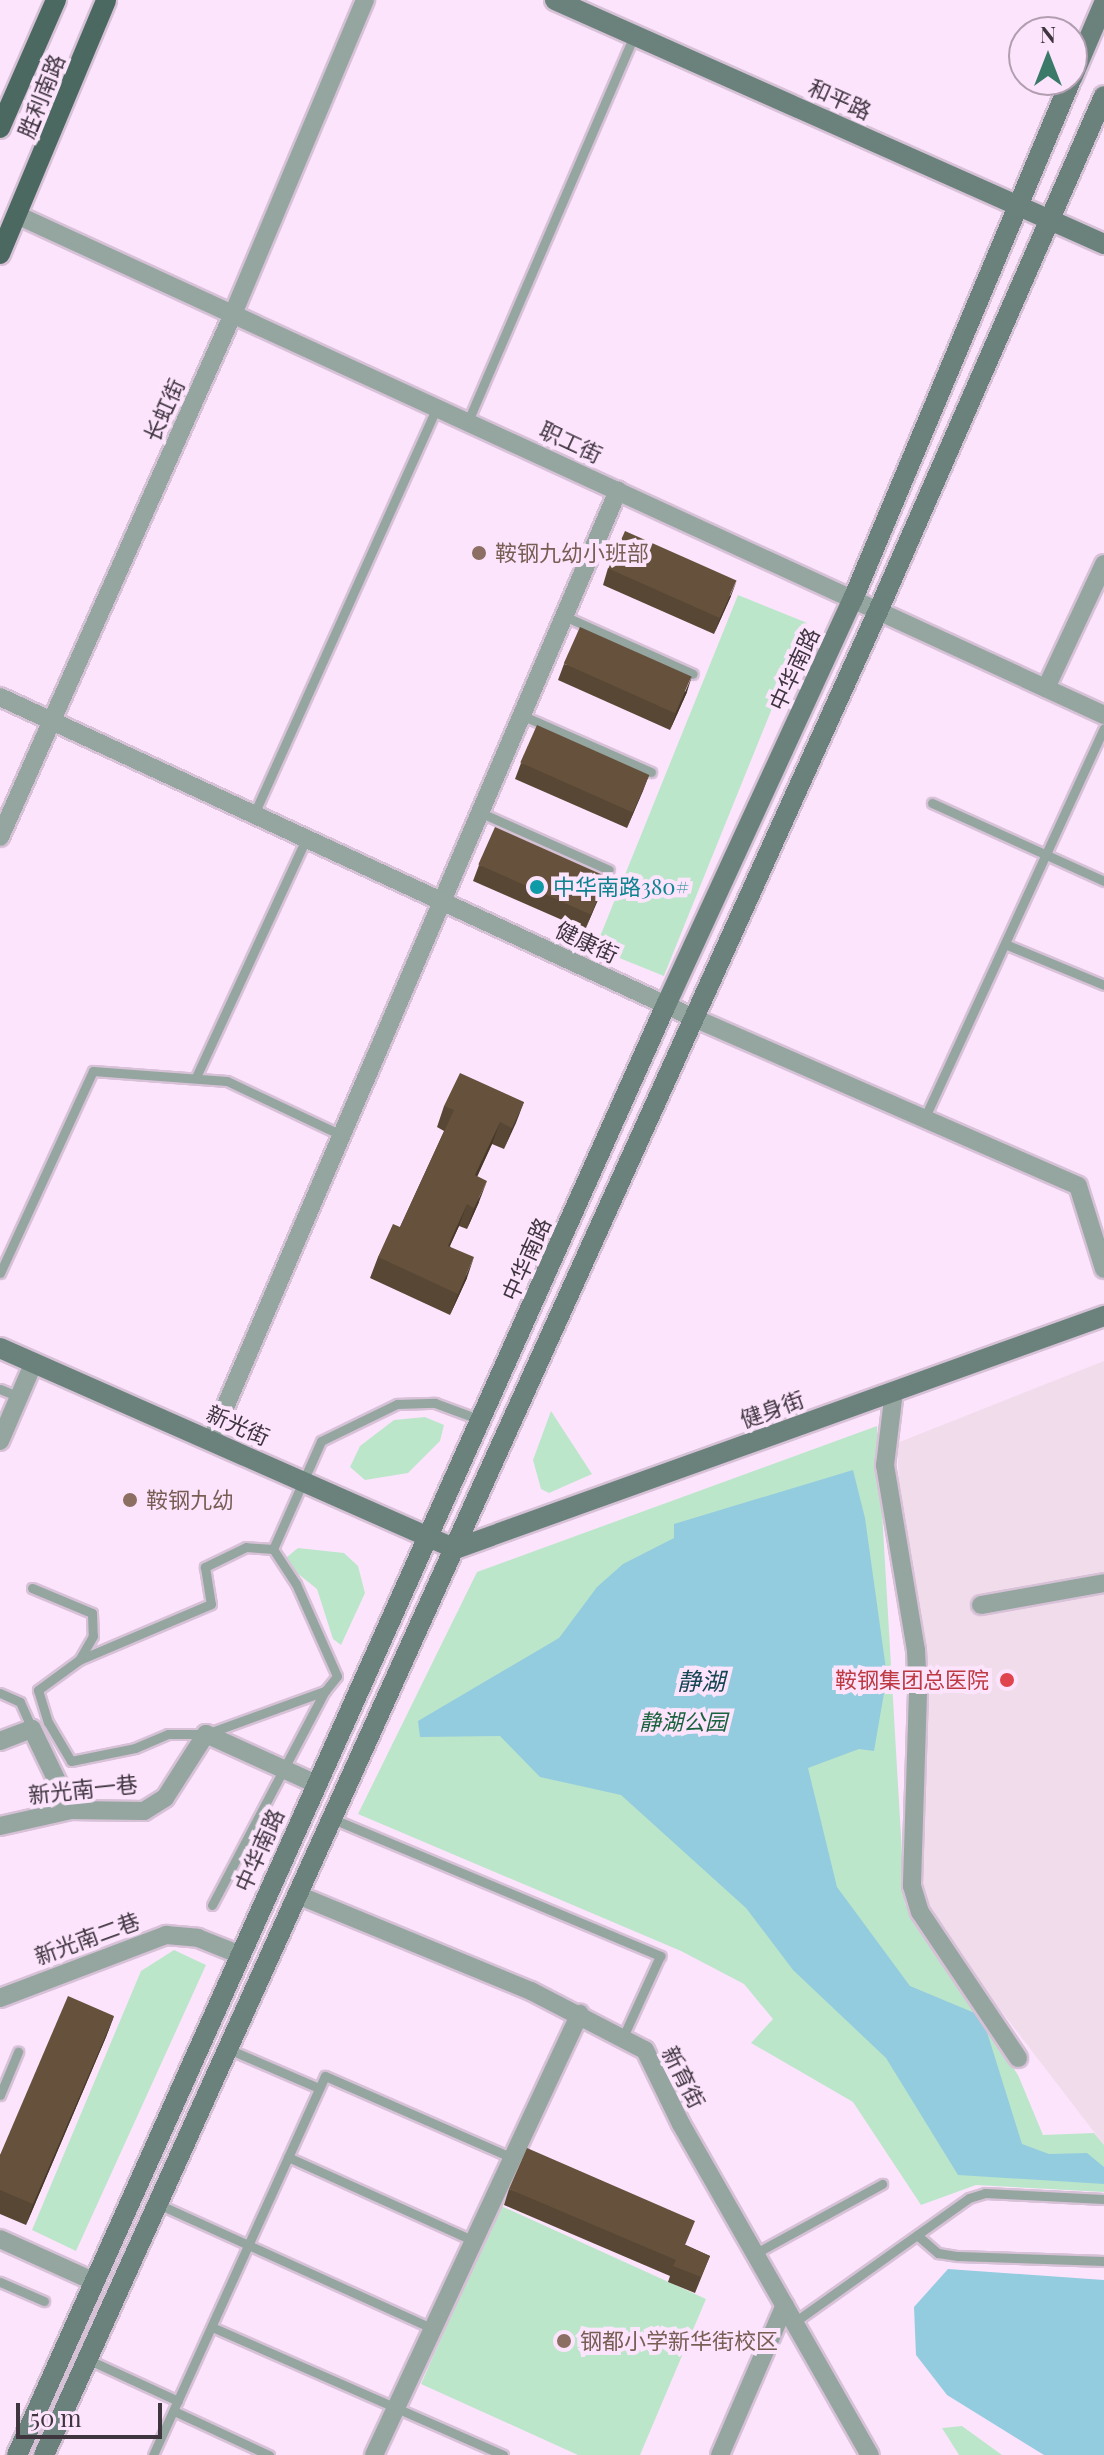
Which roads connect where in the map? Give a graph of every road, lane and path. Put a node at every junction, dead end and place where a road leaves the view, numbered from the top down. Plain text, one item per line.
1 (56, 0) edge
2 (106, 0) edge
3 (365, 0) edge
4 (555, 0) edge
5 (1104, 3) edge
6 (635, 35) junction
7 (1088, 41) edge
8 (1065, 96) edge
9 (1104, 96) edge
10 (0, 128) edge
11 (1018, 205) junction
12 (17, 215) junction
13 (1050, 220) junction
14 (1104, 244) edge
15 (0, 254) edge
16 (233, 314) junction
17 (437, 407) junction
18 (468, 421) junction
19 (618, 491) junction
20 (1104, 564) edge
21 (853, 599) junction
22 (879, 609) junction
23 (564, 616) junction
24 (693, 674) edge
25 (1046, 688) junction
26 (0, 697) edge
27 (521, 715) junction
28 (1104, 715) edge
29 (51, 721) junction
30 (1104, 728) edge
31 (651, 772) edge
32 (932, 803) dead end
33 (479, 812) junction
34 (254, 814) junction
35 (0, 837) edge
36 (307, 837) junction
37 (1046, 855) junction
38 (609, 870) dead end
39 (1104, 881) edge
40 (441, 900) junction
41 (1005, 944) junction
42 (1104, 985) edge
43 (666, 1005) junction
44 (692, 1017) junction
45 (196, 1077) junction
46 (925, 1117) junction
47 (341, 1135) junction
48 (1104, 1269) edge
49 (0, 1273) edge
50 (1104, 1317) edge
51 (0, 1348) edge
52 (34, 1362) junction
53 (0, 1389) edge
54 (894, 1391) junction
55 (19, 1397) junction
56 (481, 1420) junction
57 (211, 1440) junction
58 (0, 1441) edge
59 (300, 1479) junction
60 (431, 1537) junction
61 (273, 1549) junction
62 (455, 1549) junction
63 (1104, 1583) edge
64 (32, 1588) dead end
65 (981, 1605) dead end
66 (79, 1660) junction
67 (325, 1691) junction
68 (0, 1693) edge
69 (32, 1729) junction
70 (206, 1734) junction
71 (0, 1741) edge
72 (285, 1772) junction
73 (316, 1784) junction
74 (71, 1810) junction
75 (333, 1819) junction
76 (0, 1826) edge
77 (298, 1895) junction
78 (212, 1905) dead end
79 (238, 1954) junction
80 (0, 1998) edge
81 (580, 2014) junction
82 (623, 2037) junction
83 (228, 2049) junction
84 (18, 2052) dead end
85 (1018, 2058) dead end
86 (319, 2088) junction
87 (0, 2095) edge
88 (288, 2157) junction
89 (513, 2158) junction
90 (882, 2184) dead end
91 (1104, 2199) edge
92 (158, 2204) junction
93 (917, 2235) junction
94 (0, 2239) edge
95 (474, 2241) junction
96 (249, 2244) junction
97 (756, 2253) junction
98 (1104, 2261) edge
99 (93, 2281) junction
100 (0, 2282) edge
101 (44, 2301) dead end
102 (785, 2305) junction
103 (796, 2321) junction
104 (212, 2327) junction
105 (433, 2329) junction
106 (87, 2359) junction
107 (176, 2406) junction
108 (396, 2408) junction
109 (17, 2455) edge
110 (44, 2455) edge
111 (153, 2455) edge
112 (269, 2455) edge
113 (374, 2455) edge
114 (503, 2455) edge
115 (720, 2455) edge
116 (870, 2455) edge

1 - 10 main road, 胜利南路
2 - 12 main road, 胜利南路
3 - 16 street, 长虹街
4 - 6 main road, 和平路
5 - 7 main road, 中华南路
6 - 11 main road, 和平路
6 - 18 lane
8 - 11 main road, 中华南路
9 - 13 main road
11 - 13 main road, 和平路
11 - 21 main road, 中华南路
12 - 15 main road, 胜利南路
12 - 16 street, 职工街
13 - 14 main road, 和平路
13 - 22 main road
16 - 17 street, 职工街
16 - 29 street, 长虹街
17 - 18 street, 职工街
17 - 34 lane
18 - 19 street, 职工街
19 - 21 street, 职工街
19 - 23 street
20 - 25 street
21 - 22 street, 职工街
21 - 43 main road, 中华南路
22 - 25 street, 职工街
22 - 44 main road
23 - 24 lane
23 - 27 street
25 - 28 street, 职工街
26 - 29 street, 健康街
27 - 31 lane
27 - 33 street
29 - 34 street, 健康街
29 - 35 street, 长虹街
30 - 37 lane
32 - 37 lane
33 - 38 lane
33 - 40 street
34 - 36 street, 健康街
36 - 40 street, 健康街
36 - 45 lane
37 - 39 lane
37 - 41 lane
40 - 43 street, 健康街
40 - 47 street
41 - 42 lane
41 - 46 lane
43 - 44 street, 健康街
43 - 56 main road, 中华南路
44 - 46 street, 健康街
44 - 62 main road
45 - 47 lane
45 - 49 lane
46 - 48 street, 健康街
47 - 57 street
50 - 54 main road, 健身街
51 - 52 main road, 新光街
52 - 55 street
52 - 57 main road, 新光街
53 - 55 lane
54 - 62 main road, 健身街
54 - 85 street
55 - 58 street
56 - 59 lane
56 - 60 main road, 中华南路
57 - 59 main road, 新光街
59 - 60 main road, 新光街
59 - 61 lane
60 - 62 main road, 新光街
60 - 73 main road, 中华南路
61 - 66 lane
61 - 67 lane
62 - 75 main road
63 - 65 street
64 - 66 lane
66 - 70 lane
67 - 70 lane
67 - 72 lane
68 - 69 lane
69 - 71 street
69 - 74 street
70 - 72 street
70 - 74 street, 新光南一巷
72 - 73 street
72 - 78 lane
73 - 79 main road, 中华南路
74 - 76 street, 新光南一巷
75 - 77 main road
75 - 82 lane
77 - 81 street, 新育街
77 - 83 main road
79 - 80 street, 新光南二巷
79 - 99 main road, 中华南路
81 - 82 street, 新育街
81 - 89 street
82 - 97 street, 新育街
83 - 86 lane
83 - 92 main road
84 - 87 lane
86 - 88 lane
86 - 89 lane
88 - 95 lane
88 - 96 lane
89 - 95 street
90 - 97 lane
91 - 93 lane
92 - 96 lane
92 - 106 main road
93 - 98 lane
93 - 103 lane
94 - 99 street
95 - 105 street
96 - 104 lane
96 - 105 lane
97 - 102 street, 新育街
99 - 109 main road, 中华南路
100 - 101 lane
102 - 103 street, 新育街
102 - 115 street
103 - 116 street, 新育街
104 - 107 lane
104 - 108 lane
105 - 108 street
106 - 107 lane
106 - 110 main road
107 - 111 lane
107 - 112 lane
108 - 113 street
108 - 114 lane

